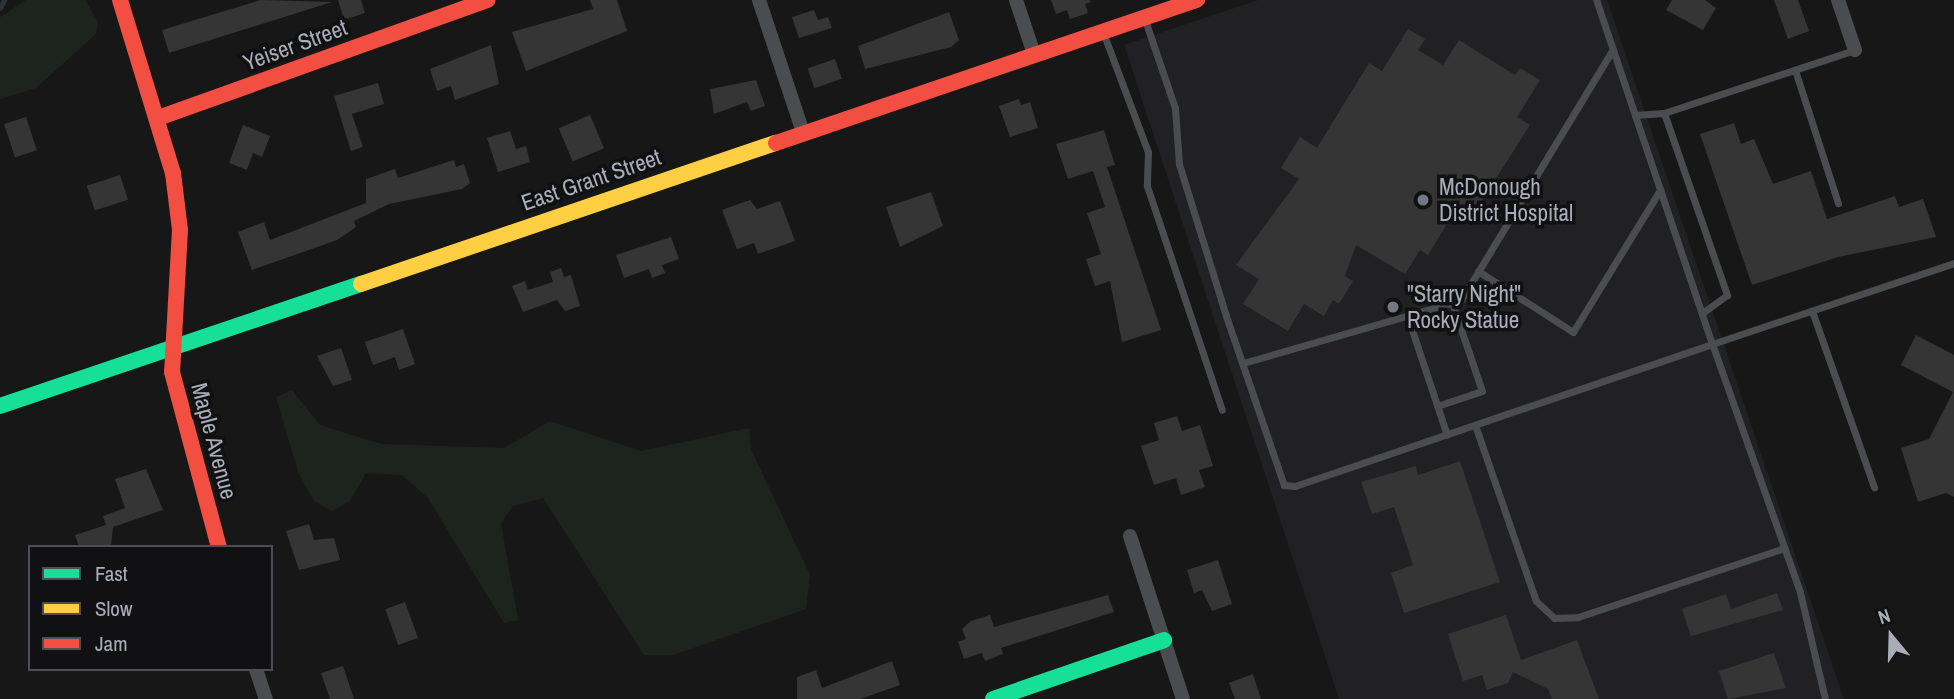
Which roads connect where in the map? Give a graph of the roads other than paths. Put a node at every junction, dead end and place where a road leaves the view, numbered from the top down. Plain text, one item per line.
1 (120, 0) edge
2 (488, 0) edge
3 (759, 0) edge
4 (1016, 0) edge
5 (1197, 0) edge
6 (1596, 0) edge
7 (1838, 0) edge
8 (1144, 18) junction
9 (1103, 32) junction
10 (1613, 49) junction
11 (1855, 50) joint
12 (1034, 54) junction
13 (1795, 70) junction
14 (1664, 113) junction
15 (1635, 115) junction
16 (158, 118) junction
17 (803, 132) junction
18 (1660, 190) junction
19 (1838, 204) dead end
20 (1954, 263) edge
21 (1478, 271) junction
22 (1452, 303) junction
23 (1812, 310) junction
24 (1702, 313) junction
25 (1408, 318) junction
26 (1712, 344) junction
27 (173, 347) junction
28 (1242, 363) junction
29 (1437, 405) junction
30 (0, 406) edge
31 (1222, 410) dead end
32 (1475, 425) junction
33 (1447, 435) junction
34 (1874, 486) dead end
35 (1129, 536) dead end
36 (218, 545) edge
37 (1784, 548) junction
38 (1164, 640) junction
39 (257, 671) edge
40 (266, 699) edge
41 (993, 699) edge
42 (1183, 699) edge
43 (1825, 699) edge

1 - 16 main road, Maple Avenue
2 - 16 main road, Yeiser Street
3 - 17 street
4 - 12 street
5 - 8 main road, East Grant Street
6 - 10 lane
7 - 11 street
8 - 9 main road, East Grant Street
8 - 28 lane
9 - 12 main road, East Grant Street
9 - 31 lane
10 - 15 lane
10 - 21 lane
11 - 13 lane
12 - 17 main road, East Grant Street
13 - 14 lane
13 - 19 lane
14 - 15 lane
14 - 24 lane
15 - 18 lane
16 - 27 main road, Maple Avenue
17 - 27 main road, East Grant Street
18 - 21 lane
18 - 24 lane
20 - 23 lane
21 - 22 lane
22 - 25 lane
22 - 29 lane
23 - 26 lane
23 - 34 lane
24 - 26 lane
25 - 28 lane
25 - 29 lane
26 - 32 lane
26 - 37 lane
27 - 30 main road, East Grant Street
27 - 36 main road, Maple Avenue
28 - 33 lane
29 - 33 lane
32 - 33 lane
32 - 37 lane
35 - 38 street
37 - 43 lane
38 - 41 main road
38 - 42 street
39 - 40 street

